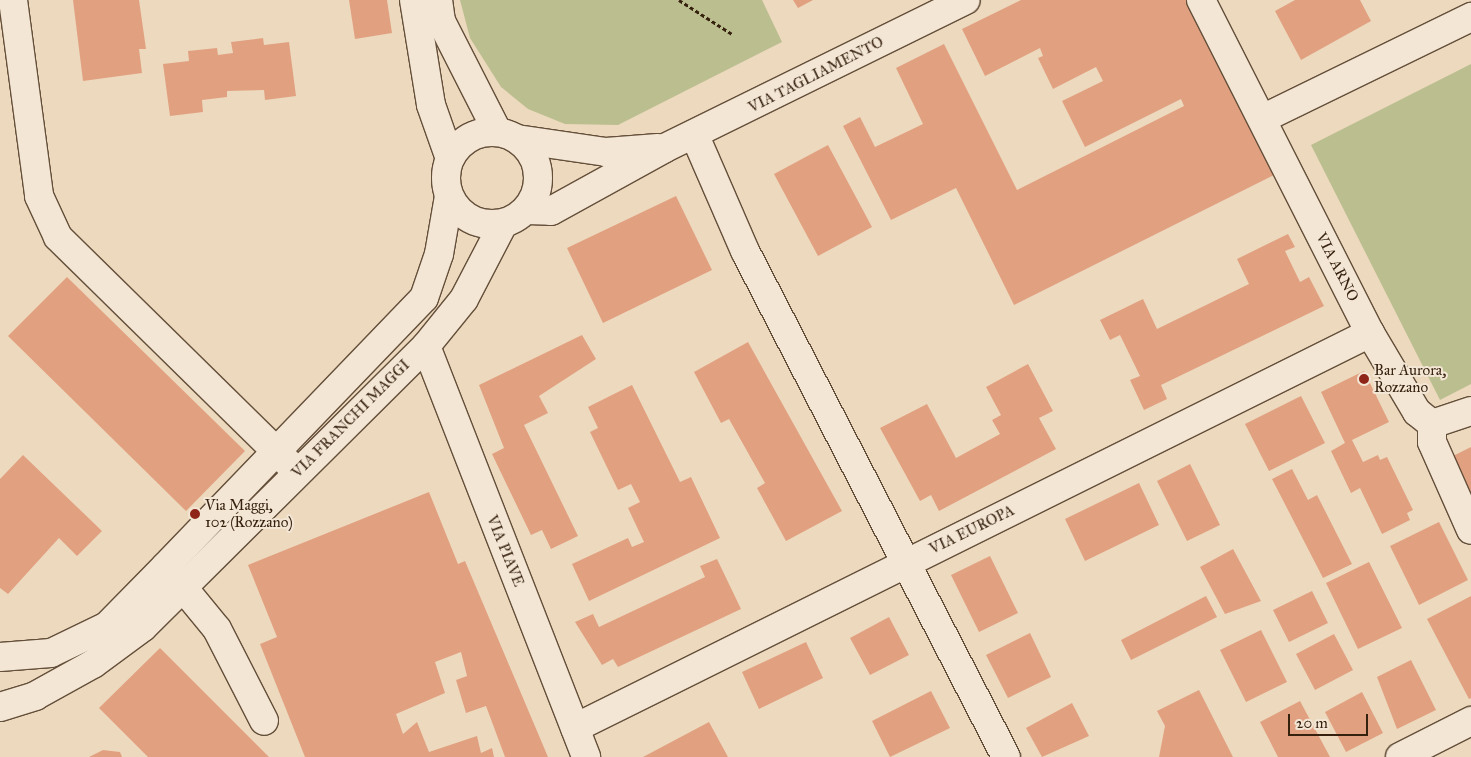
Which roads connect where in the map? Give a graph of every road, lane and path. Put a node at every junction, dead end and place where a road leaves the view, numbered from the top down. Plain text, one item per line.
1 (12, 0) edge
2 (414, 0) edge
3 (438, 0) edge
4 (679, 0) edge
5 (966, 0) edge
6 (1201, 0) edge
7 (1471, 17) edge
8 (732, 34) dead end
9 (1262, 119) junction
10 (507, 135) junction
11 (695, 136) junction
12 (665, 148) junction
13 (449, 156) junction
14 (449, 196) junction
15 (527, 210) junction
16 (503, 224) junction
17 (1370, 333) junction
18 (426, 346) junction
19 (1471, 411) edge
20 (1432, 424) junction
21 (277, 452) junction
22 (298, 472) junction
23 (1471, 530) edge
24 (909, 561) junction
25 (175, 576) junction
26 (0, 657) edge
27 (0, 707) edge
28 (264, 720) dead end
29 (1471, 720) edge
30 (575, 728) junction
31 (586, 757) edge
32 (1006, 757) edge
33 (1400, 757) edge

1 - 21 street
2 - 13 street
3 - 10 street
4 - 8 path
5 - 11 street, VIA TAGLIAMENTO
6 - 9 street, VIA ARNO
7 - 9 street
9 - 17 street, VIA ARNO
10 - 12 street, VIA TAGLIAMENTO
10 - 13 street
10 - 15 street
11 - 12 street, VIA TAGLIAMENTO
11 - 24 street
12 - 15 street, VIA TAGLIAMENTO
13 - 14 street
14 - 16 street
14 - 21 street, VIA FRANCHI MAGGI
15 - 16 street
16 - 18 street, VIA FRANCHI MAGGI
17 - 20 street, VIA ARNO
17 - 24 street, VIA EUROPA
18 - 22 street, VIA FRANCHI MAGGI
18 - 30 street, VIA PIAVE
19 - 20 street
20 - 23 street
21 - 22 street
21 - 25 street, VIA FRANCHI MAGGI
22 - 25 street, VIA FRANCHI MAGGI
24 - 30 street, VIA EUROPA
24 - 32 street
25 - 26 street, VIA FRANCHI MAGGI
25 - 27 street, VIA FRANCHI MAGGI
25 - 28 street
29 - 33 street
30 - 31 street, VIA PIAVE

